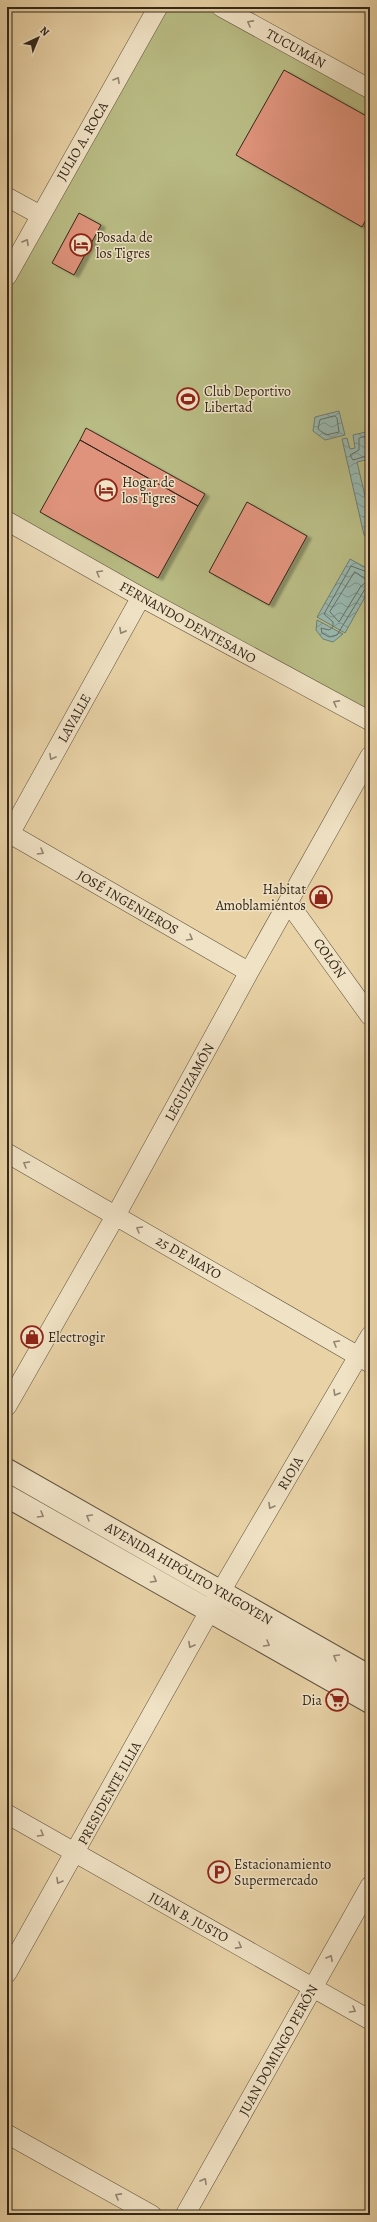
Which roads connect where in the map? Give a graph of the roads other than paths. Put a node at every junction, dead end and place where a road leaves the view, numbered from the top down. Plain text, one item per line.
1 (158, 7) edge
2 (221, 7) edge
3 (370, 89) edge
4 (7, 197) edge
5 (40, 215) junction
6 (7, 276) edge
7 (7, 521) edge
8 (141, 597) junction
9 (370, 721) edge
10 (370, 756) edge
11 (8, 835) edge
12 (288, 902) junction
13 (249, 972) junction
14 (370, 1016) edge
15 (7, 1153) edge
16 (116, 1216) junction
17 (370, 1336) edge
18 (364, 1359) edge
19 (7, 1406) edge
20 (7, 1470) edge
21 (7, 1496) edge
22 (221, 1592) junction
23 (210, 1611) junction
24 (370, 1677) edge
25 (370, 1702) edge
26 (7, 1814) edge
27 (75, 1853) junction
28 (370, 1886) edge
29 (7, 1973) edge
30 (313, 1987) junction
31 (370, 2020) edge
32 (7, 2134) edge
33 (152, 2215) edge
34 (185, 2215) edge

5 -> 1 street, JULIO A. ROCA
3 -> 2 street, TUCUMÁN
4 - 5 street
6 -> 5 street, JULIO A. ROCA
8 -> 7 street, FERNANDO DENTESANO
9 -> 8 street, FERNANDO DENTESANO
8 -> 11 street, LAVALLE
10 - 12 street, LEGUIZAMÓN
11 -> 13 street, JOSÉ INGENIEROS
12 - 13 street, LEGUIZAMÓN
12 - 14 street, COLÓN
13 - 16 street, LEGUIZAMÓN
16 -> 15 street, 25 DE MAYO
18 -> 16 street, 25 DE MAYO
16 - 19 street, LEGUIZAMÓN
17 - 18 street, RIOJA
18 -> 22 street, RIOJA
22 -> 20 street, AVENIDA HIPÓLITO YRIGOYEN
21 -> 23 street, AVENIDA HIPÓLITO YRIGOYEN
22 - 23 street, RIOJA
24 -> 22 street, AVENIDA HIPÓLITO YRIGOYEN
23 -> 25 street, AVENIDA HIPÓLITO YRIGOYEN
23 -> 27 street, PRESIDENTE ILLIA
26 -> 27 street, JUAN B. JUSTO
27 -> 29 street, PRESIDENTE ILLIA
27 -> 30 street, JUAN B. JUSTO
30 -> 28 street, JUAN DOMINGO PERÓN
30 -> 31 street, JUAN B. JUSTO
34 -> 30 street, JUAN DOMINGO PERÓN
33 -> 32 street

